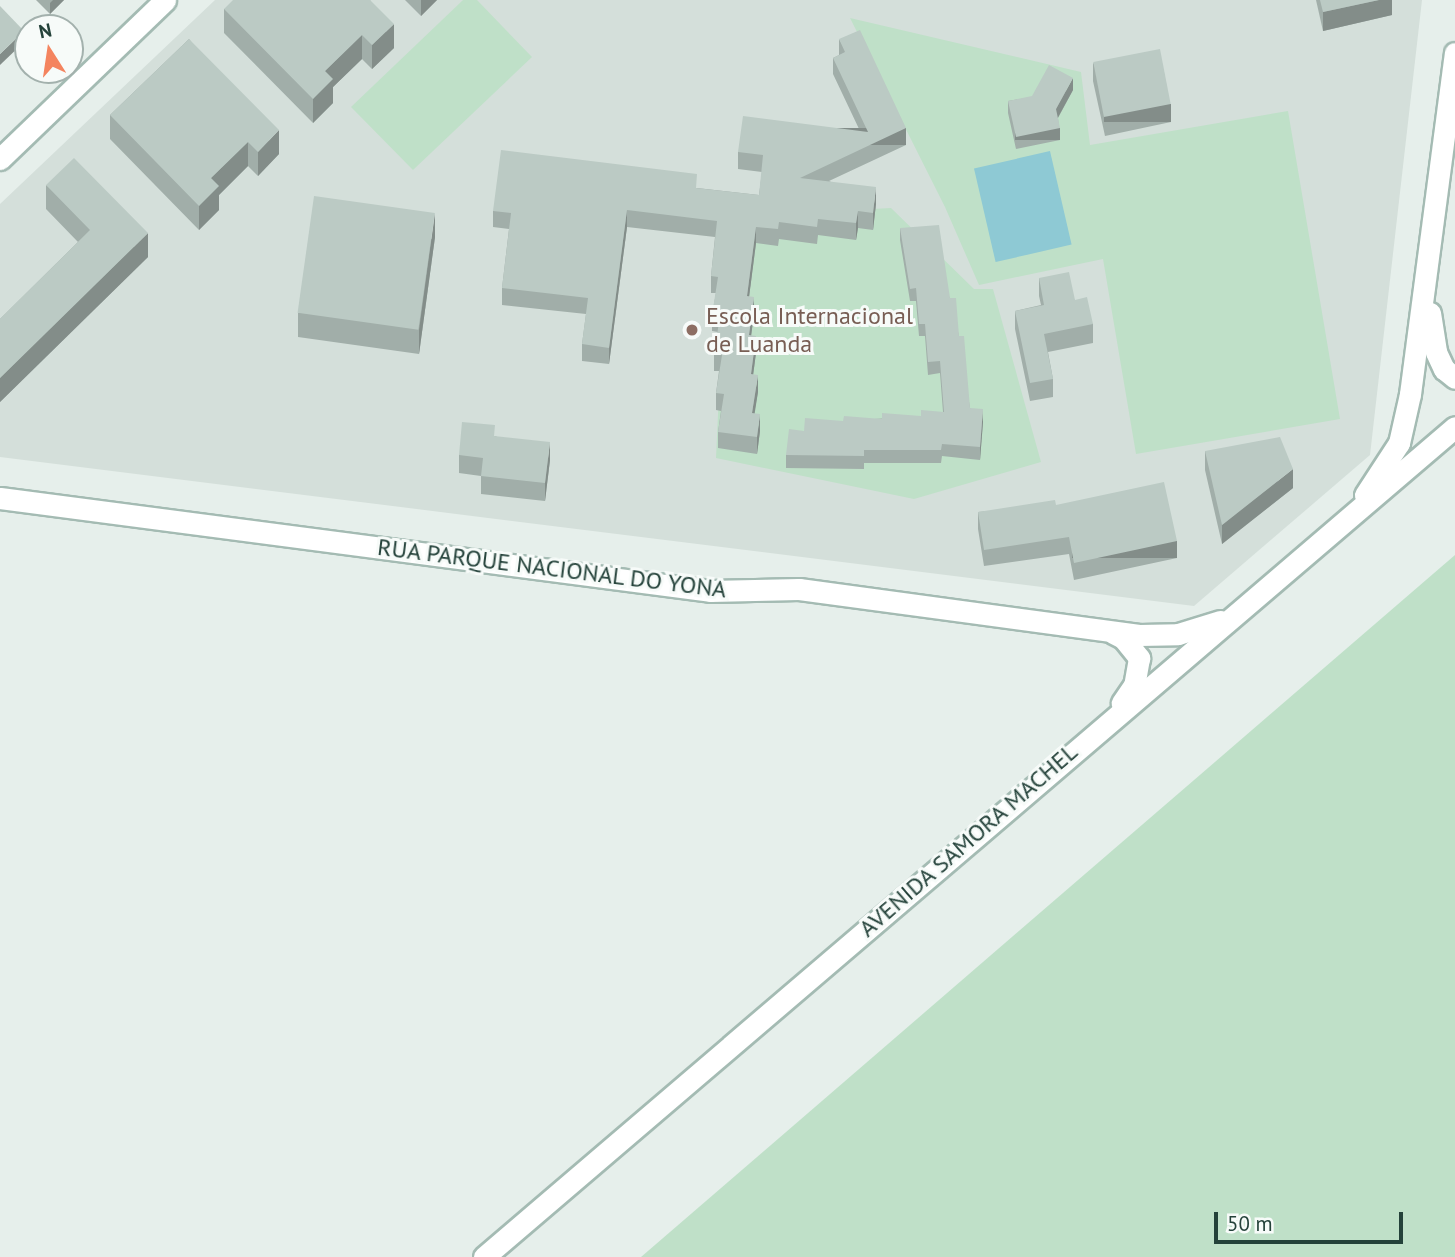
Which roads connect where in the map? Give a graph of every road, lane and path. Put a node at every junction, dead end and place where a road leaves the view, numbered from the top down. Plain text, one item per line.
1 (165, 0) edge
2 (1455, 53) edge
3 (0, 159) edge
4 (1426, 283) junction
5 (1455, 378) edge
6 (1455, 427) edge
7 (0, 498) edge
8 (1349, 518) junction
9 (1238, 613) junction
10 (1105, 629) junction
11 (1118, 711) junction
12 (484, 1257) edge

1 - 3 street
2 - 4 street
4 - 5 street
4 - 8 street
6 - 8 street, AVENIDA SAMORA MACHEL
7 - 10 street, RUA PARQUE NACIONAL DO YONA
8 - 9 street, AVENIDA SAMORA MACHEL
9 - 10 street, RUA PARQUE NACIONAL DO YONA
9 - 11 street, AVENIDA SAMORA MACHEL
10 - 11 street, RUA PARQUE NACIONAL DO YONA
11 - 12 street, AVENIDA SAMORA MACHEL

